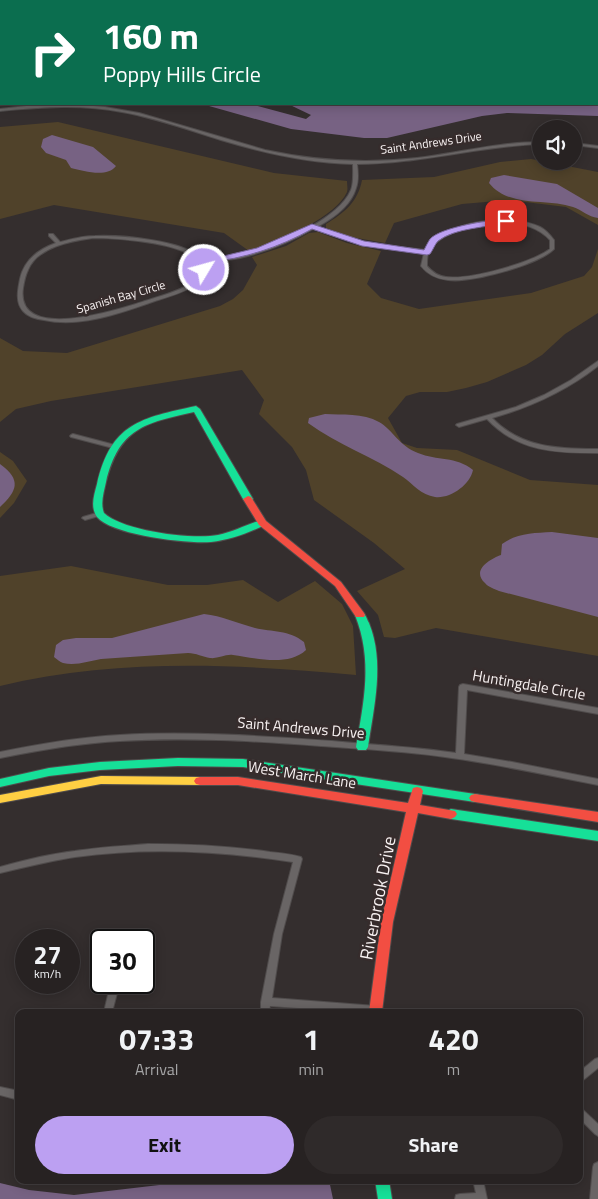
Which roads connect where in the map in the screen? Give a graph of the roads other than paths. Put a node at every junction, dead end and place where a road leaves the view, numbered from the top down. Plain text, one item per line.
1 (0, 110) edge
2 (532, 143) edge
3 (582, 145) edge
4 (598, 147) edge
5 (355, 162) junction
6 (312, 227) junction
7 (51, 235) dead end
8 (60, 244) junction
9 (427, 252) junction
10 (202, 262) junction
11 (598, 364) edge
12 (488, 417) junction
13 (458, 425) dead end
14 (73, 436) dead end
15 (113, 446) junction
16 (598, 451) edge
17 (100, 514) junction
18 (85, 518) dead end
19 (262, 523) junction
20 (598, 711) edge
21 (362, 747) junction
22 (0, 754) edge
23 (460, 756) junction
24 (598, 782) edge
25 (0, 783) edge
26 (417, 791) junction
27 (0, 799) edge
28 (414, 807) junction
29 (598, 817) edge
30 (598, 836) edge
31 (0, 870) edge
32 (113, 994) edge
33 (266, 1002) junction
34 (109, 1009) edge
35 (265, 1009) edge
36 (308, 1009) edge
37 (376, 1009) edge
38 (598, 1062) edge
39 (583, 1075) edge
40 (0, 1091) edge
41 (15, 1095) edge
42 (583, 1116) edge
43 (598, 1131) edge
44 (598, 1167) edge
45 (383, 1184) edge
46 (479, 1184) edge
47 (482, 1198) edge
48 (385, 1199) edge
49 (460, 1199) edge
50 (595, 1199) edge

1 - 5 street, Saint Andrews Drive
2 - 5 street, Saint Andrews Drive
3 - 4 street
5 - 6 street
6 - 9 street
6 - 10 street
7 - 8 street
8 - 10 street, Spanish Bay Circle
8 - 10 street, Spanish Bay Circle
9 - 9 street
11 - 12 street
12 - 13 street
12 - 16 street
14 - 15 street
15 - 17 street
15 - 19 street
17 - 18 street
17 - 19 street
19 - 21 street
20 - 23 street, Huntingdale Circle
21 - 22 street, Saint Andrews Drive
21 - 23 street, Saint Andrews Drive
23 - 24 street, Saint Andrews Drive
25 - 26 street, West March Lane
26 - 28 street, Riverbrook Drive
26 - 29 street, West March Lane
27 - 28 street, West March Lane
28 - 30 street, West March Lane
28 - 37 street, Riverbrook Drive
31 - 33 street
32 - 34 street
33 - 35 street
33 - 36 street
38 - 39 street
40 - 41 street
42 - 43 street
44 - 50 street
45 - 48 street
46 - 47 street
47 - 49 street

